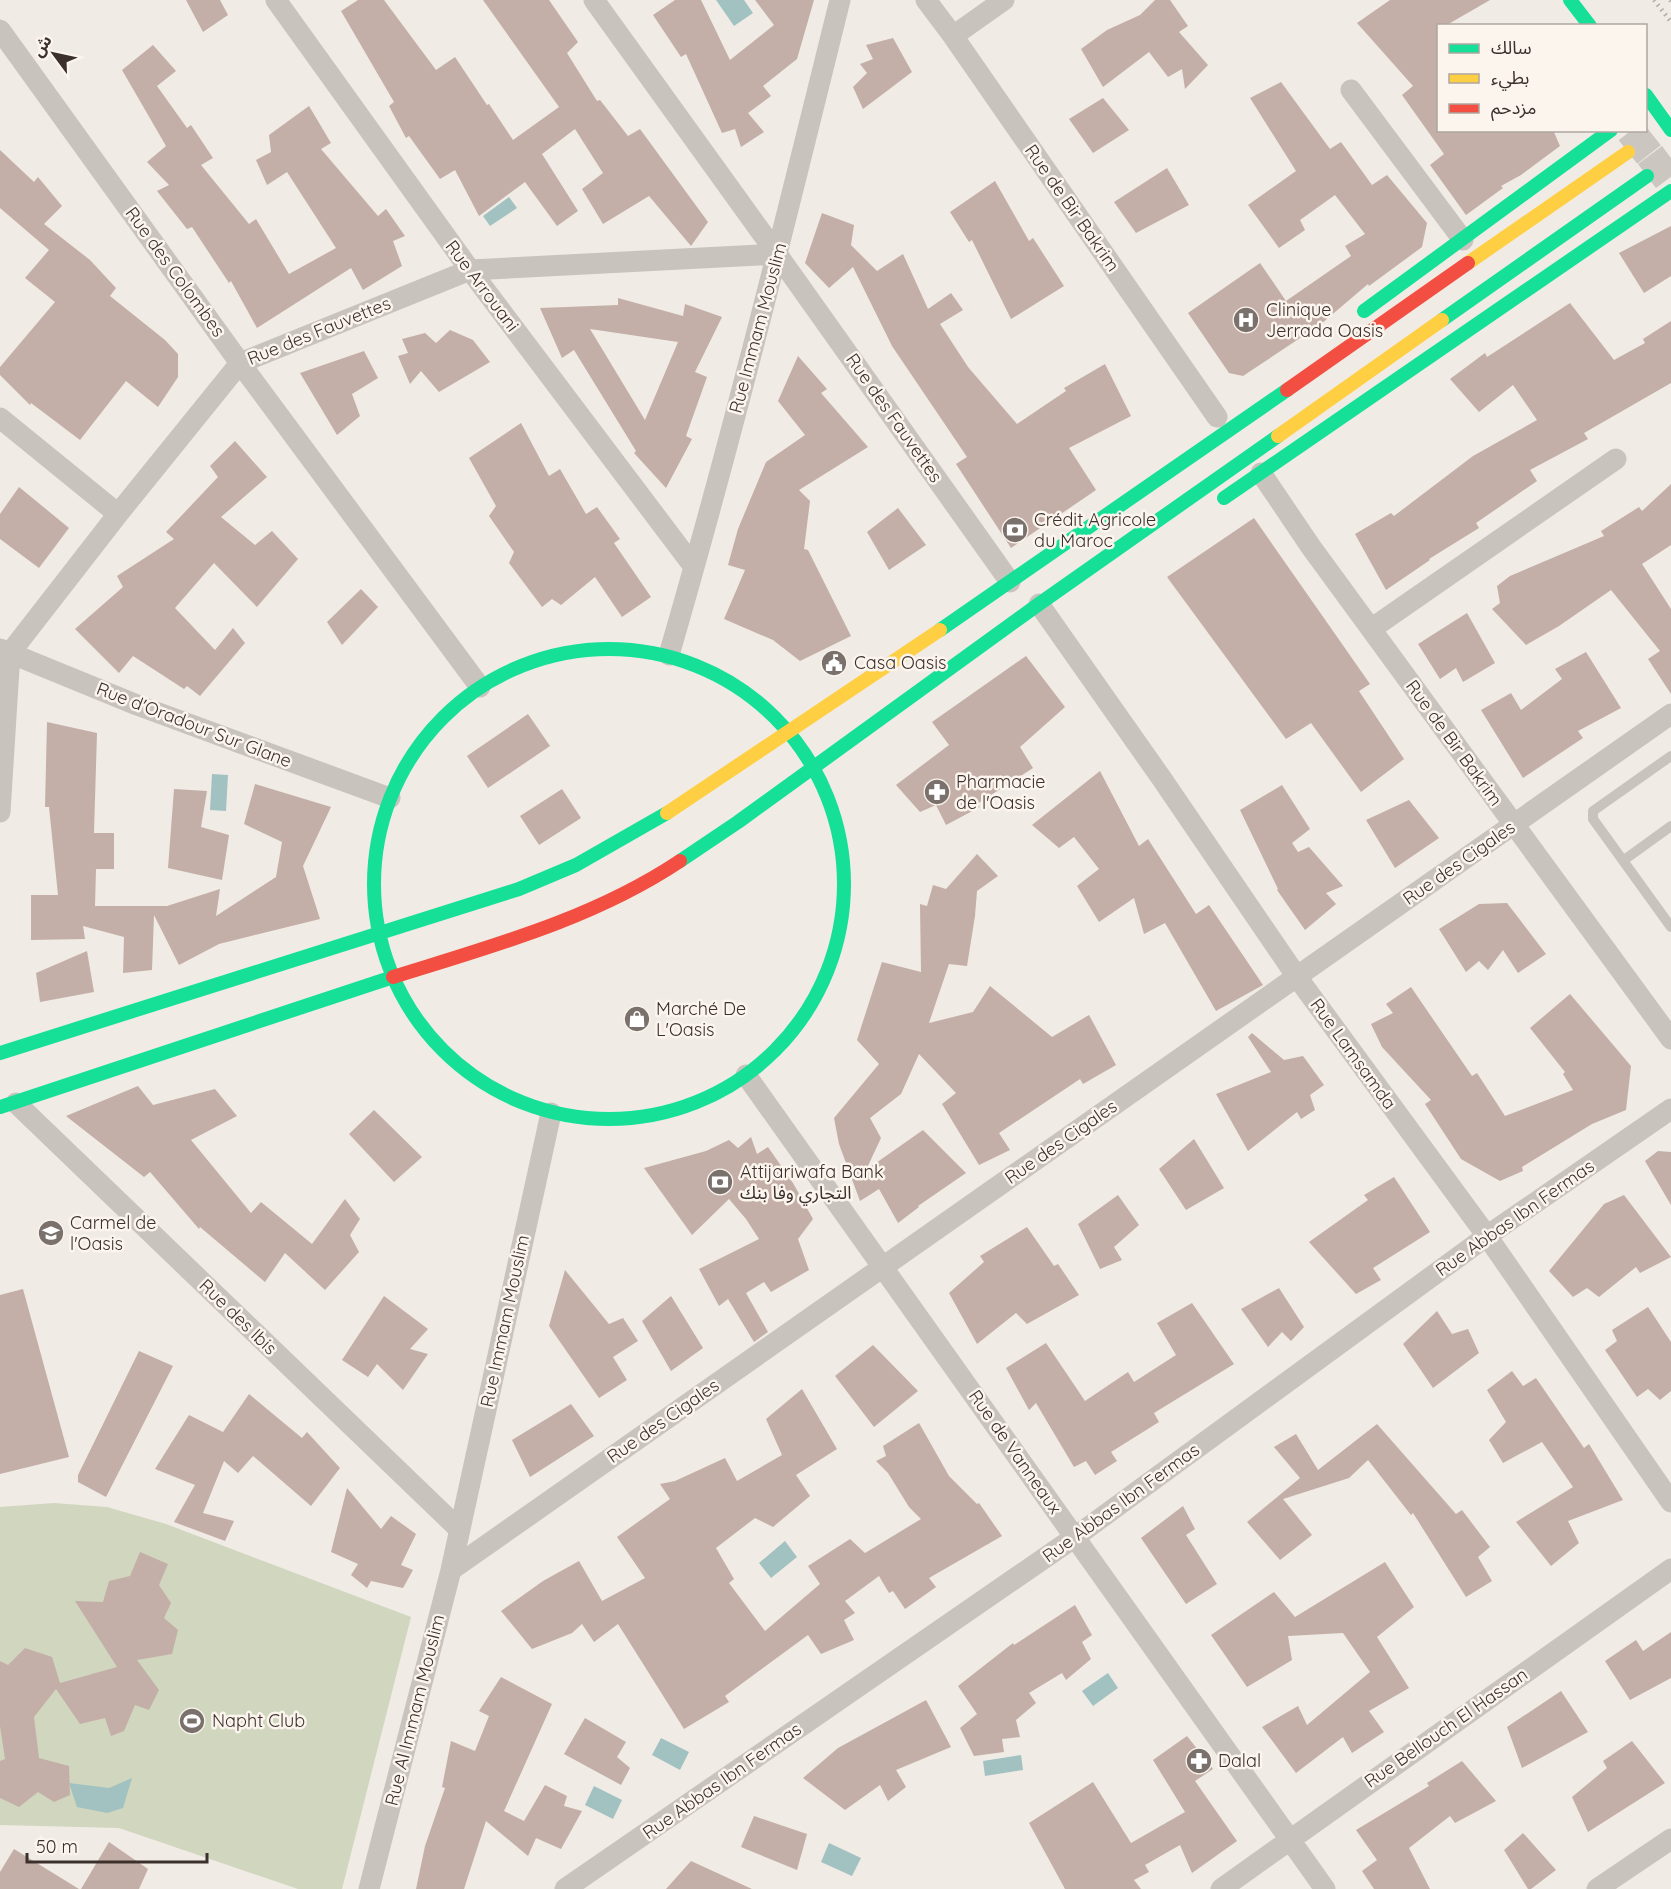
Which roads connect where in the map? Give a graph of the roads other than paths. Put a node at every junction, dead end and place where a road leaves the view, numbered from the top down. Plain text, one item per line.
1 (276, 0) edge
2 (594, 0) edge
3 (840, 0) edge
4 (926, 0) edge
5 (1004, 0) edge
6 (1570, 0) edge
7 (1588, 24) edge
8 (0, 30) edge
9 (952, 36) junction
10 (1351, 90) dead end
11 (1647, 101) edge
12 (1671, 130) edge
13 (1608, 132) edge
14 (1628, 152) tunnel mouth
15 (1647, 176) tunnel mouth
16 (1671, 191) edge
17 (1462, 240) junction
18 (777, 254) junction
19 (470, 270) junction
20 (1349, 322) dead end
21 (240, 363) junction
22 (1217, 417) dead end
23 (0, 418) edge
24 (1616, 459) dead end
25 (1261, 473) junction
26 (1128, 484) dead end
27 (1208, 508) dead end
28 (118, 514) junction
29 (1169, 529) dead end
30 (1065, 545) junction
31 (1116, 550) junction
32 (694, 567) junction
33 (1010, 582) junction
34 (1039, 604) junction
35 (1371, 629) junction
36 (5, 651) edge
37 (669, 655) junction
38 (480, 687) junction
39 (1671, 714) edge
40 (789, 733) junction
41 (1671, 756) edge
42 (815, 768) junction
43 (390, 798) junction
44 (0, 812) edge
45 (1514, 825) junction
46 (1671, 825) edge
47 (1624, 860) junction
48 (1671, 927) edge
49 (378, 933) junction
50 (392, 977) junction
51 (1297, 977) junction
52 (1671, 1039) edge
53 (0, 1053) edge
54 (746, 1075) junction
55 (8, 1105) edge
56 (1671, 1108) edge
57 (551, 1113) junction
58 (1487, 1236) junction
59 (883, 1267) junction
60 (1671, 1502) edge
61 (460, 1530) junction
62 (1075, 1537) junction
63 (1671, 1569) edge
64 (451, 1570) junction
65 (1290, 1839) junction
66 (1671, 1839) edge
67 (369, 1889) edge
68 (565, 1889) edge
69 (1221, 1889) edge
70 (1325, 1889) edge
71 (1598, 1889) edge

1 - 19 street, Rue Arrouani
2 - 18 street, Rue des Fauvettes
3 - 18 street, Rue Immam Mouslim
4 - 9 street, Rue de Bir Bakrim
5 - 9 street
6 - 7 street
8 - 21 street, Rue des Colombes
9 - 22 street, Rue de Bir Bakrim
10 - 17 street
11 - 12 street
13 - 17 street
14 - 30 street
15 - 31 street
16 - 25 street
17 - 20 street
18 - 19 street, Rue des Fauvettes
18 - 32 street, Rue Immam Mouslim
18 - 33 street, Rue des Fauvettes
19 - 21 street, Rue des Fauvettes
19 - 32 street, Rue Arrouani
21 - 28 street, Rue des Fauvettes
21 - 38 street, Rue des Colombes
23 - 28 street
24 - 35 street
25 - 27 street
25 - 35 street, Rue de Bir Bakrim
26 - 30 street
28 - 36 street, Rue des Fauvettes
29 - 31 street
30 - 33 street
31 - 34 street
32 - 37 street, Rue Immam Mouslim
33 - 40 street
34 - 42 street
34 - 51 street, Rue Lamsamda
35 - 45 street, Rue de Bir Bakrim
36 - 43 street, Rue d'Oradour Sur Glane
36 - 44 street
37 - 38 street
37 - 40 street
38 - 43 street
39 - 45 street, Rue des Cigales
40 - 42 street
40 - 49 street
41 - 47 lane
42 - 50 street
42 - 54 street
43 - 49 street
45 - 51 street, Rue des Cigales
45 - 52 street, Rue de Bir Bakrim
46 - 47 lane
47 - 48 lane
49 - 50 street
49 - 53 street
50 - 55 street
50 - 57 street
51 - 58 street, Rue Lamsamda
51 - 59 street, Rue des Cigales
54 - 57 street
54 - 59 street, Rue de Vanneaux
55 - 61 street, Rue des Ibis
56 - 58 street, Rue Abbas Ibn Fermas
57 - 61 street, Rue Immam Mouslim
58 - 60 street, Rue Lamsamda
58 - 62 street, Rue Abbas Ibn Fermas
59 - 62 street, Rue de Vanneaux
59 - 64 street, Rue des Cigales
61 - 64 street, Rue Al Immam Mouslim
62 - 65 street, Rue de Vanneaux
62 - 68 street, Rue Abbas Ibn Fermas
63 - 65 street, Rue Bellouch El Hassan
64 - 67 street, Rue Al Immam Mouslim
65 - 69 street, Rue Bellouch El Hassan
65 - 70 street, Rue de Vanneaux
66 - 71 street

